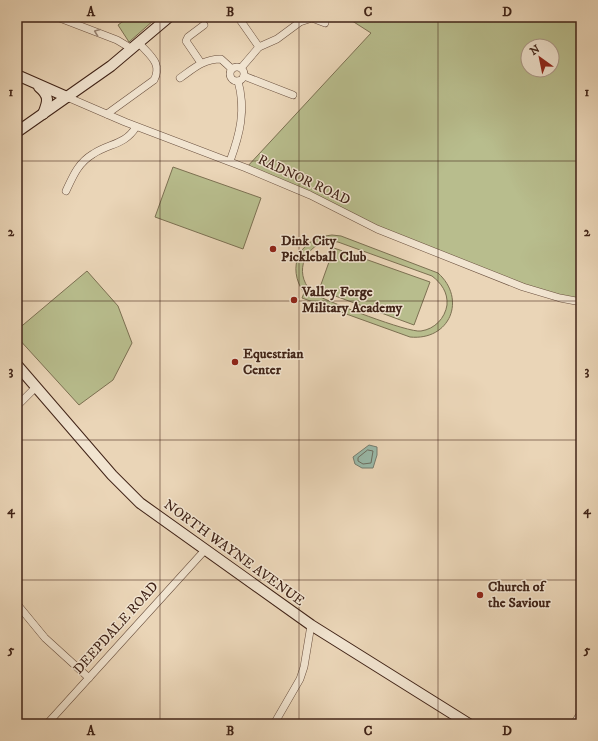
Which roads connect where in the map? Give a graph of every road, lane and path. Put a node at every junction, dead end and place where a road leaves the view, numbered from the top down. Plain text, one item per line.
1 (57, 17) edge
2 (168, 17) edge
3 (239, 18) edge
4 (325, 23) dead end
5 (204, 24) dead end
6 (135, 46) junction
7 (259, 47) junction
8 (201, 63) junction
9 (241, 68) junction
10 (232, 69) junction
11 (17, 75) edge
12 (244, 76) junction
13 (180, 78) dead end
14 (238, 81) junction
15 (35, 83) junction
16 (293, 95) dead end
17 (67, 98) junction
18 (107, 114) junction
19 (42, 115) junction
20 (136, 127) junction
21 (17, 132) edge
22 (230, 161) junction
23 (66, 191) dead end
24 (581, 302) edge
25 (17, 365) edge
26 (36, 387) junction
27 (17, 406) edge
28 (205, 550) junction
29 (17, 604) edge
30 (311, 625) junction
31 (89, 678) junction
32 (581, 713) edge
33 (47, 724) edge
34 (274, 724) edge
35 (469, 724) edge
36 (574, 724) edge

6 -> 1 street
2 - 6 street
3 - 7 street
4 - 7 street
5 - 8 street
6 - 17 street
6 - 18 street
7 - 9 street
8 - 10 street
8 - 13 street
9 - 10 street
9 - 12 street
10 - 14 street
11 - 15 street, RADNOR ROAD
12 - 14 street
12 - 16 street
14 - 22 street
15 - 17 street, RADNOR ROAD
15 - 19 street
17 - 18 street, RADNOR ROAD
17 - 19 street
18 - 20 street, RADNOR ROAD
19 - 21 street
20 - 22 street, RADNOR ROAD
20 - 23 street
22 - 24 street, RADNOR ROAD
25 - 26 street, NORTH WAYNE AVENUE
26 - 27 street
26 - 28 street, NORTH WAYNE AVENUE
28 - 30 street, NORTH WAYNE AVENUE
28 - 31 street, DEEPDALE ROAD
29 - 31 street
30 - 34 street
30 - 35 street, NORTH WAYNE AVENUE
31 - 33 street, DEEPDALE ROAD
32 - 36 street

